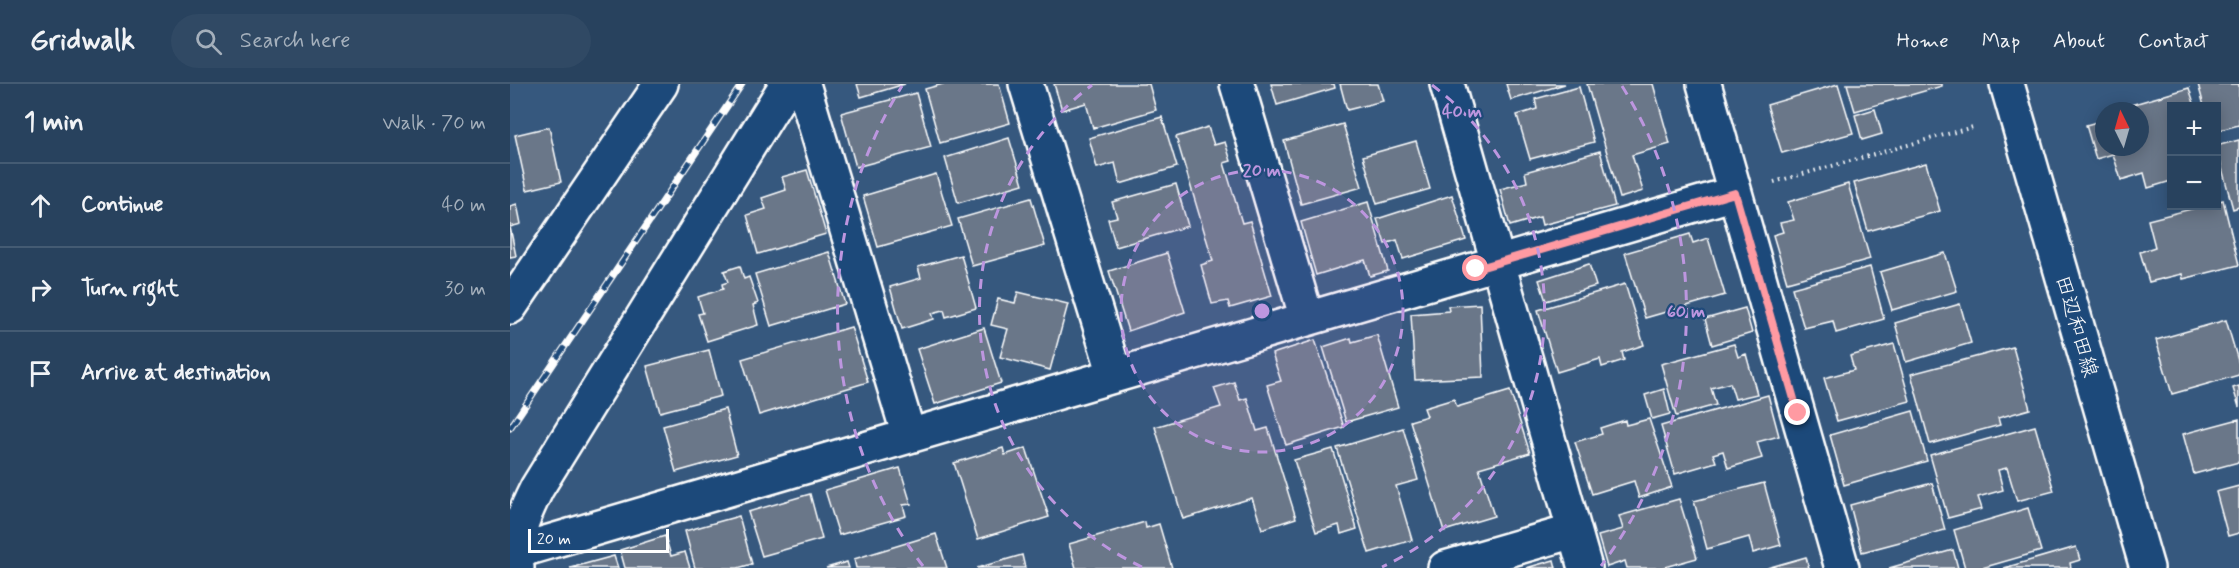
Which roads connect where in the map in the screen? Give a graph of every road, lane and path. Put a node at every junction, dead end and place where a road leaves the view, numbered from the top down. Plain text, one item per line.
1 (661, 84) edge
2 (787, 84) edge
3 (803, 84) edge
4 (1026, 84) edge
5 (1237, 84) edge
6 (1447, 84) edge
7 (1704, 84) edge
8 (2007, 84) edge
9 (1973, 127) dead end
10 (1735, 193) junction
11 (1498, 263) junction
12 (510, 307) edge
13 (1307, 319) junction
14 (1115, 375) junction
15 (909, 436) junction
16 (1574, 531) junction
17 (514, 558) edge
18 (1445, 568) edge
19 (1585, 568) edge
20 (1842, 568) edge
21 (2147, 568) edge

1 - 12 street
2 - 17 street
3 - 15 street
4 - 14 street
5 - 13 street
6 - 11 street
7 - 10 street
8 - 21 street, 田辺和田線
9 - 10 path
10 - 11 street
10 - 20 street
11 - 13 street
11 - 16 street
13 - 14 street
14 - 15 street
15 - 17 street
16 - 18 street
16 - 19 street

